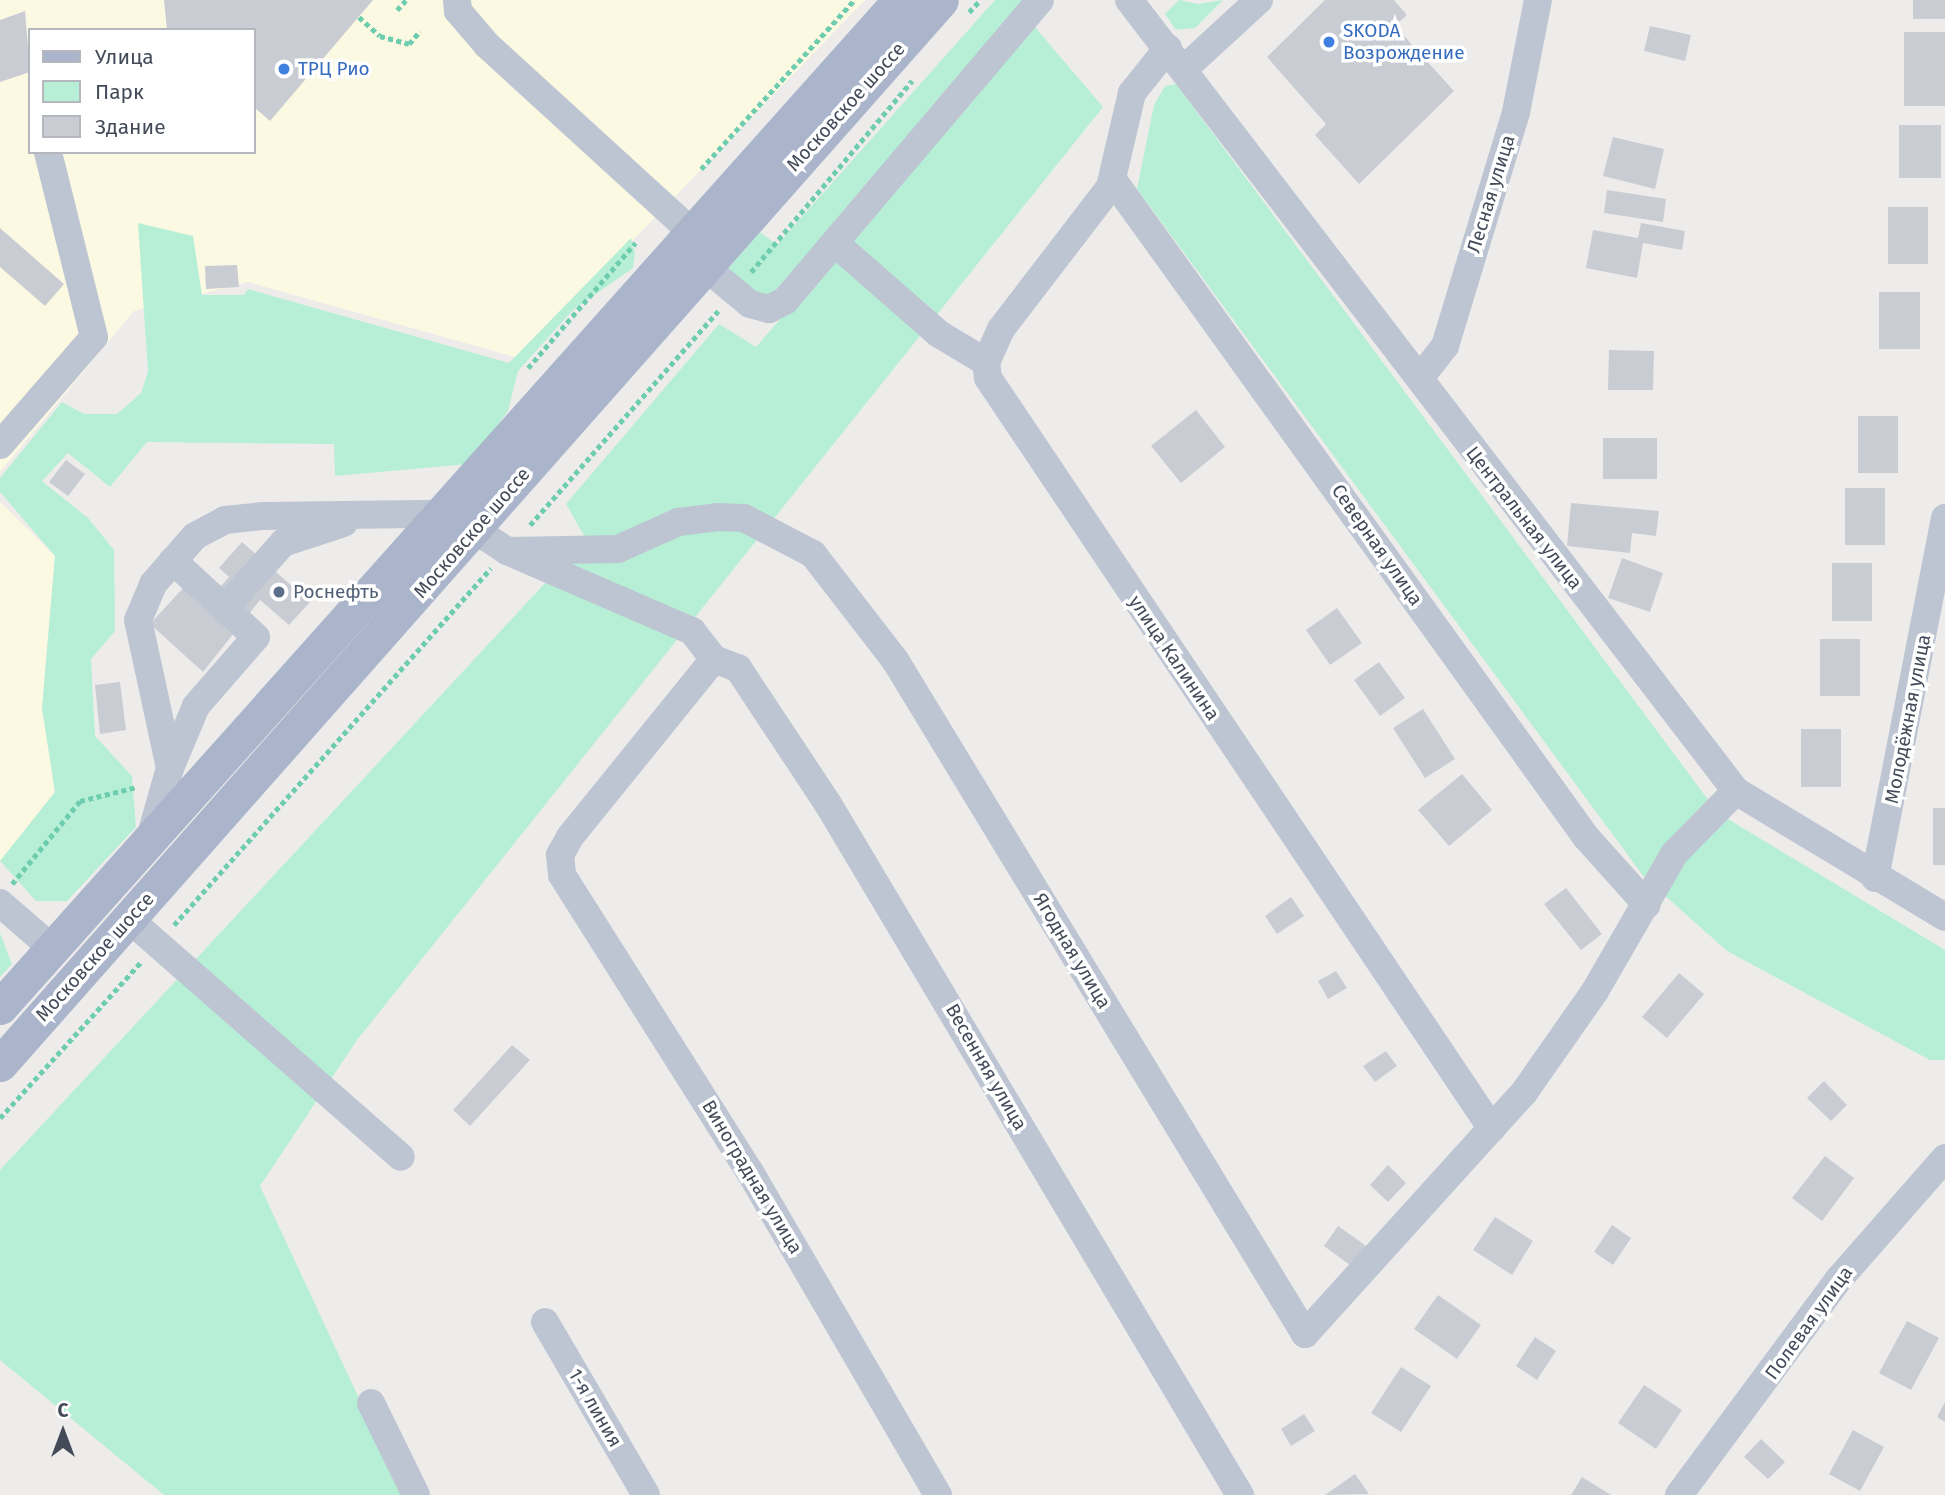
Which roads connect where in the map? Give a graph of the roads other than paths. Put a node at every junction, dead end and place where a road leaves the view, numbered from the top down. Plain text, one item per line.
1 (457, 0) edge
2 (900, 0) edge
3 (1040, 0) edge
4 (1259, 0) edge
5 (1538, 0) edge
6 (1137, 2) edge
7 (952, 9) edge
8 (1176, 58) junction
9 (48, 154) edge
10 (1112, 184) junction
11 (835, 243) junction
12 (704, 251) junction
13 (986, 362) junction
14 (1420, 377) junction
15 (0, 444) edge
16 (373, 514) junction
17 (440, 514) junction
18 (1945, 518) edge
19 (475, 530) junction
20 (507, 551) junction
21 (173, 561) junction
22 (225, 608) junction
23 (714, 659) junction
24 (170, 768) junction
25 (1736, 791) junction
26 (149, 844) junction
27 (1875, 878) junction
28 (4, 896) edge
29 (1647, 905) junction
30 (1945, 917) edge
31 (129, 919) junction
32 (53, 949) junction
33 (0, 1007) edge
34 (0, 1064) edge
35 (1492, 1129) junction
36 (401, 1157) dead end
37 (1945, 1158) edge
38 (545, 1322) dead end
39 (371, 1403) dead end
40 (416, 1495) edge
41 (646, 1495) edge
42 (938, 1495) edge
43 (1240, 1495) edge
44 (1679, 1495) edge

1 - 12 street
2 - 12 main road, Московское шоссе
3 - 11 street
4 - 8 street
5 - 14 street, Лесная улица
6 - 8 street, Центральная улица
7 - 12 main road, Московское шоссе
8 - 10 street
8 - 14 street, Центральная улица
9 - 15 street
10 - 13 street
10 - 29 street, Северная улица
11 - 12 street
11 - 13 street
12 - 17 main road, Московское шоссе
12 - 19 main road, Московское шоссе
13 - 35 street, улица Калинина
14 - 25 street, Центральная улица
16 - 17 street
16 - 21 street
16 - 22 street
17 - 26 main road, Московское шоссе
18 - 27 street, Молодёжная улица
19 - 20 street
19 - 31 main road, Московское шоссе
20 - 23 street
20 - 35 street, Ягодная улица
21 - 22 street
21 - 24 street
22 - 24 street
23 - 42 street, Виноградная улица
23 - 43 street, Весенняя улица
24 - 26 street
25 - 27 street, Центральная улица
25 - 29 street
26 - 32 main road, Московское шоссе
27 - 30 street, Центральная улица
28 - 32 street
29 - 35 street
31 - 34 main road, Московское шоссе
31 - 36 street
32 - 33 main road, Московское шоссе
37 - 44 street, Полевая улица
38 - 41 street, 1-я линия
39 - 40 street

